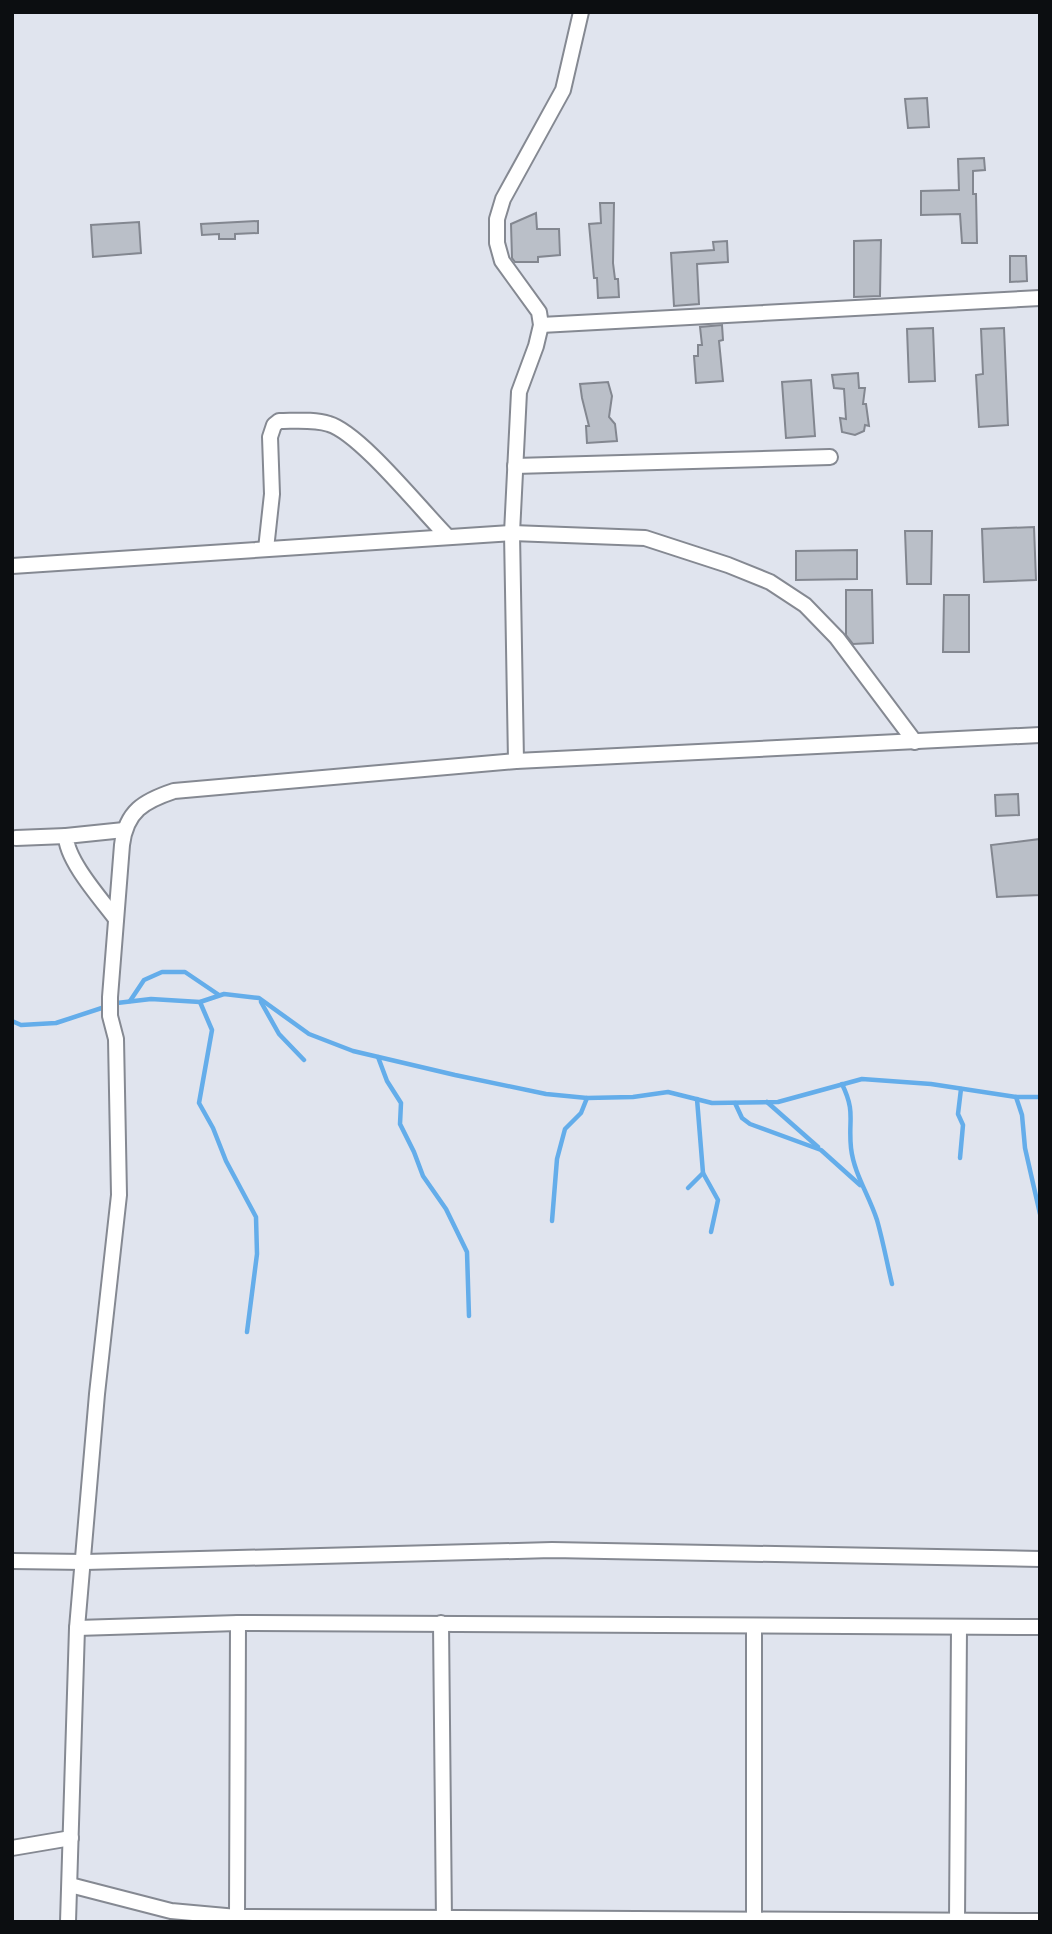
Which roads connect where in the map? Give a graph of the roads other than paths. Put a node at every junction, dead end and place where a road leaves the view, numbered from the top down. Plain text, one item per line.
1 (582, 12) edge
2 (1040, 298) edge
3 (541, 326) junction
4 (831, 457) dead end
5 (515, 466) junction
6 (512, 533) junction
7 (448, 537) junction
8 (266, 549) junction
9 (12, 566) edge
10 (1040, 735) edge
11 (915, 742) junction
12 (516, 761) junction
13 (124, 830) junction
14 (66, 836) junction
15 (16, 838) dead end
16 (116, 919) junction
17 (1040, 1559) edge
18 (12, 1561) edge
19 (85, 1562) junction
20 (238, 1623) junction
21 (441, 1623) junction
22 (754, 1626) junction
23 (959, 1627) junction
24 (1040, 1627) edge
25 (77, 1628) junction
26 (71, 1838) junction
27 (12, 1848) edge
28 (70, 1885) junction
29 (237, 1917) junction
30 (340, 1919) edge
31 (444, 1919) edge
32 (543, 1919) edge
33 (643, 1920) edge
34 (748, 1920) edge
35 (856, 1921) edge
36 (957, 1921) edge
37 (1040, 1921) edge
38 (68, 1922) edge

1 - 3 street
2 - 3 street
3 - 5 street
4 - 5 street
5 - 6 street
6 - 7 street
6 - 11 street
6 - 12 street
7 - 8 street
7 - 8 street
8 - 9 street
10 - 11 street
11 - 12 street
12 - 13 street
13 - 14 street
13 - 16 street
14 - 15 street
14 - 16 street
16 - 19 street
17 - 19 street
18 - 19 street
19 - 25 street
20 - 21 street
20 - 25 street
20 - 29 street
21 - 22 street
21 - 31 street
22 - 23 street
22 - 34 street
23 - 24 street
23 - 36 street
25 - 26 street
26 - 27 street
26 - 28 street
28 - 29 street
28 - 38 street
29 - 30 street
30 - 31 street
31 - 32 street
32 - 33 street
33 - 34 street
34 - 35 street
35 - 36 street
36 - 37 street

